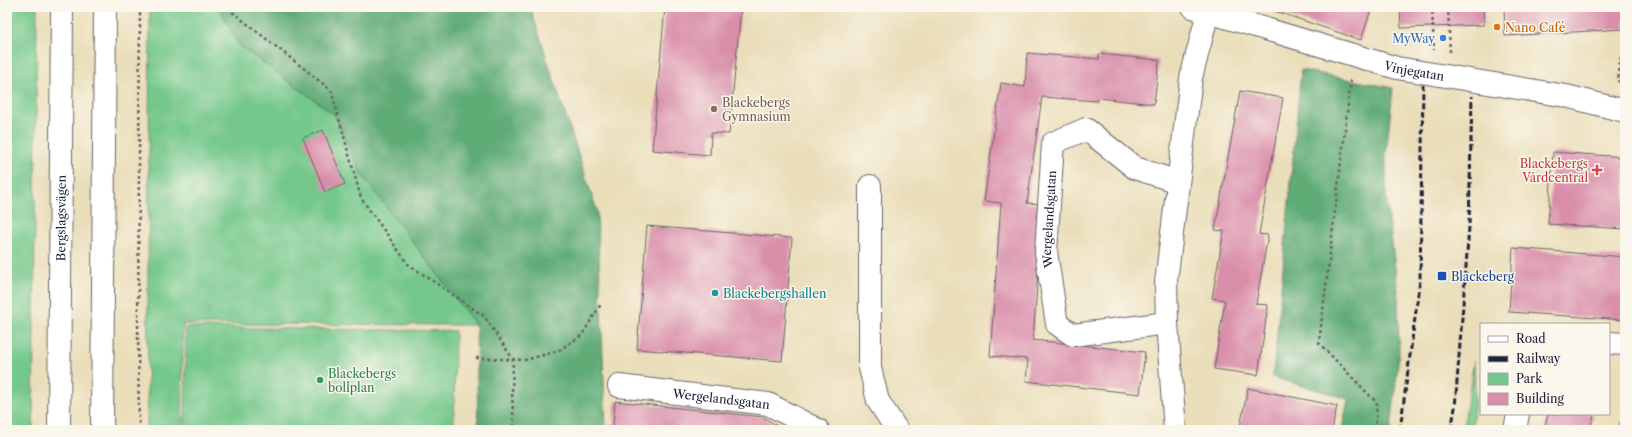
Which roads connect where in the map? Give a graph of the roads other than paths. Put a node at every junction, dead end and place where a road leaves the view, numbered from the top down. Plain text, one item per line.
1 (62, 7) edge
2 (105, 7) edge
3 (1204, 9) edge
4 (1625, 111) edge
5 (1178, 182) junction
6 (870, 186) dead end
7 (1167, 324) junction
8 (1610, 343) edge
9 (1625, 344) edge
10 (619, 386) dead end
11 (1518, 415) edge
12 (59, 430) edge
13 (102, 430) edge
14 (818, 430) edge
15 (897, 430) edge
16 (1175, 430) edge
17 (1515, 430) edge

1 - 12 street, Bergslagsvägen
2 - 13 street
3 - 4 street, Vinjegatan
3 - 5 street
5 - 7 street
5 - 7 street, Wergelandsgatan
6 - 15 street
7 - 16 street
8 - 9 street
10 - 14 street, Wergelandsgatan
11 - 17 street

